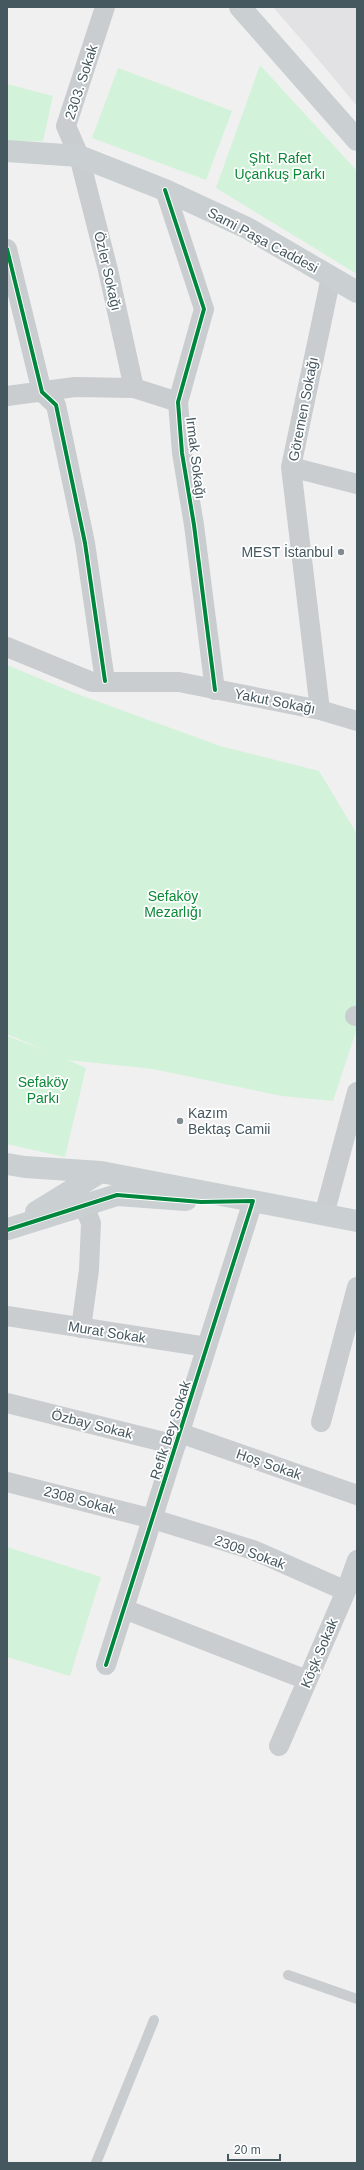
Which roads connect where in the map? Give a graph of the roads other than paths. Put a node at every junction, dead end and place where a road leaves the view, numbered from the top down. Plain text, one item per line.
1 (105, 7) edge
2 (240, 7) edge
3 (357, 140) edge
4 (7, 150) edge
5 (79, 156) junction
6 (165, 190) junction
7 (7, 249) edge
8 (331, 277) junction
9 (357, 292) edge
10 (134, 388) junction
11 (42, 392) junction
12 (7, 396) edge
13 (178, 402) junction
14 (291, 467) junction
15 (357, 484) edge
16 (7, 647) edge
17 (105, 681) junction
18 (215, 690) junction
19 (320, 710) junction
20 (357, 721) edge
21 (357, 1092) edge
22 (7, 1164) edge
23 (101, 1172) junction
24 (253, 1201) junction
25 (84, 1206) junction
26 (324, 1215) junction
27 (357, 1221) edge
28 (8, 1230) edge
29 (357, 1287) edge
30 (7, 1316) edge
31 (81, 1328) junction
32 (207, 1347) junction
33 (7, 1403) edge
34 (320, 1422) dead end
35 (178, 1439) junction
36 (7, 1482) edge
37 (357, 1495) edge
38 (152, 1519) junction
39 (357, 1560) edge
40 (348, 1599) edge
41 (124, 1609) junction
42 (106, 1665) dead end
43 (308, 1680) junction
44 (279, 1746) dead end
45 (288, 1975) dead end
46 (357, 1999) edge
47 (154, 2020) dead end
48 (96, 2163) edge

1 - 5 street, 2303. Sokak
2 - 3 street
4 - 5 street, Sami Paşa Caddesi
5 - 6 street, Sami Paşa Caddesi
5 - 10 street, Özler Sokağı
6 - 8 street, Sami Paşa Caddesi
6 - 13 street, Irmak Sokağı
7 - 11 street
8 - 9 street, Sami Paşa Caddesi
8 - 14 street, Göremen Sokağı
10 - 11 street
10 - 13 street
11 - 12 street
11 - 17 street
13 - 18 street, Irmak Sokağı
14 - 15 street
14 - 19 street, Göremen Sokağı
16 - 17 street, Yakut Sokağı
17 - 18 street, Yakut Sokağı
18 - 19 street, Yakut Sokağı
19 - 20 street, Yakut Sokağı
21 - 26 street
22 - 23 street
23 - 24 street
23 - 28 street
24 - 25 street
24 - 26 street
24 - 32 street, Refik Bey Sokak
25 - 28 street
25 - 31 street
26 - 27 street
29 - 34 street
30 - 31 street, Murat Sokak
31 - 32 street, Murat Sokak
32 - 35 street, Refik Bey Sokak
33 - 35 street, Özbay Sokak
35 - 37 street, Hoş Sokak
35 - 38 street, Refik Bey Sokak
36 - 38 street, 2308 Sokak
38 - 40 street, 2309 Sokak
38 - 41 street, Refik Bey Sokak
39 - 40 street, Köşk Sokak
40 - 43 street, Köşk Sokak
41 - 42 street, Refik Bey Sokak
41 - 43 street
43 - 44 street, Köşk Sokak
45 - 46 lane
47 - 48 lane

